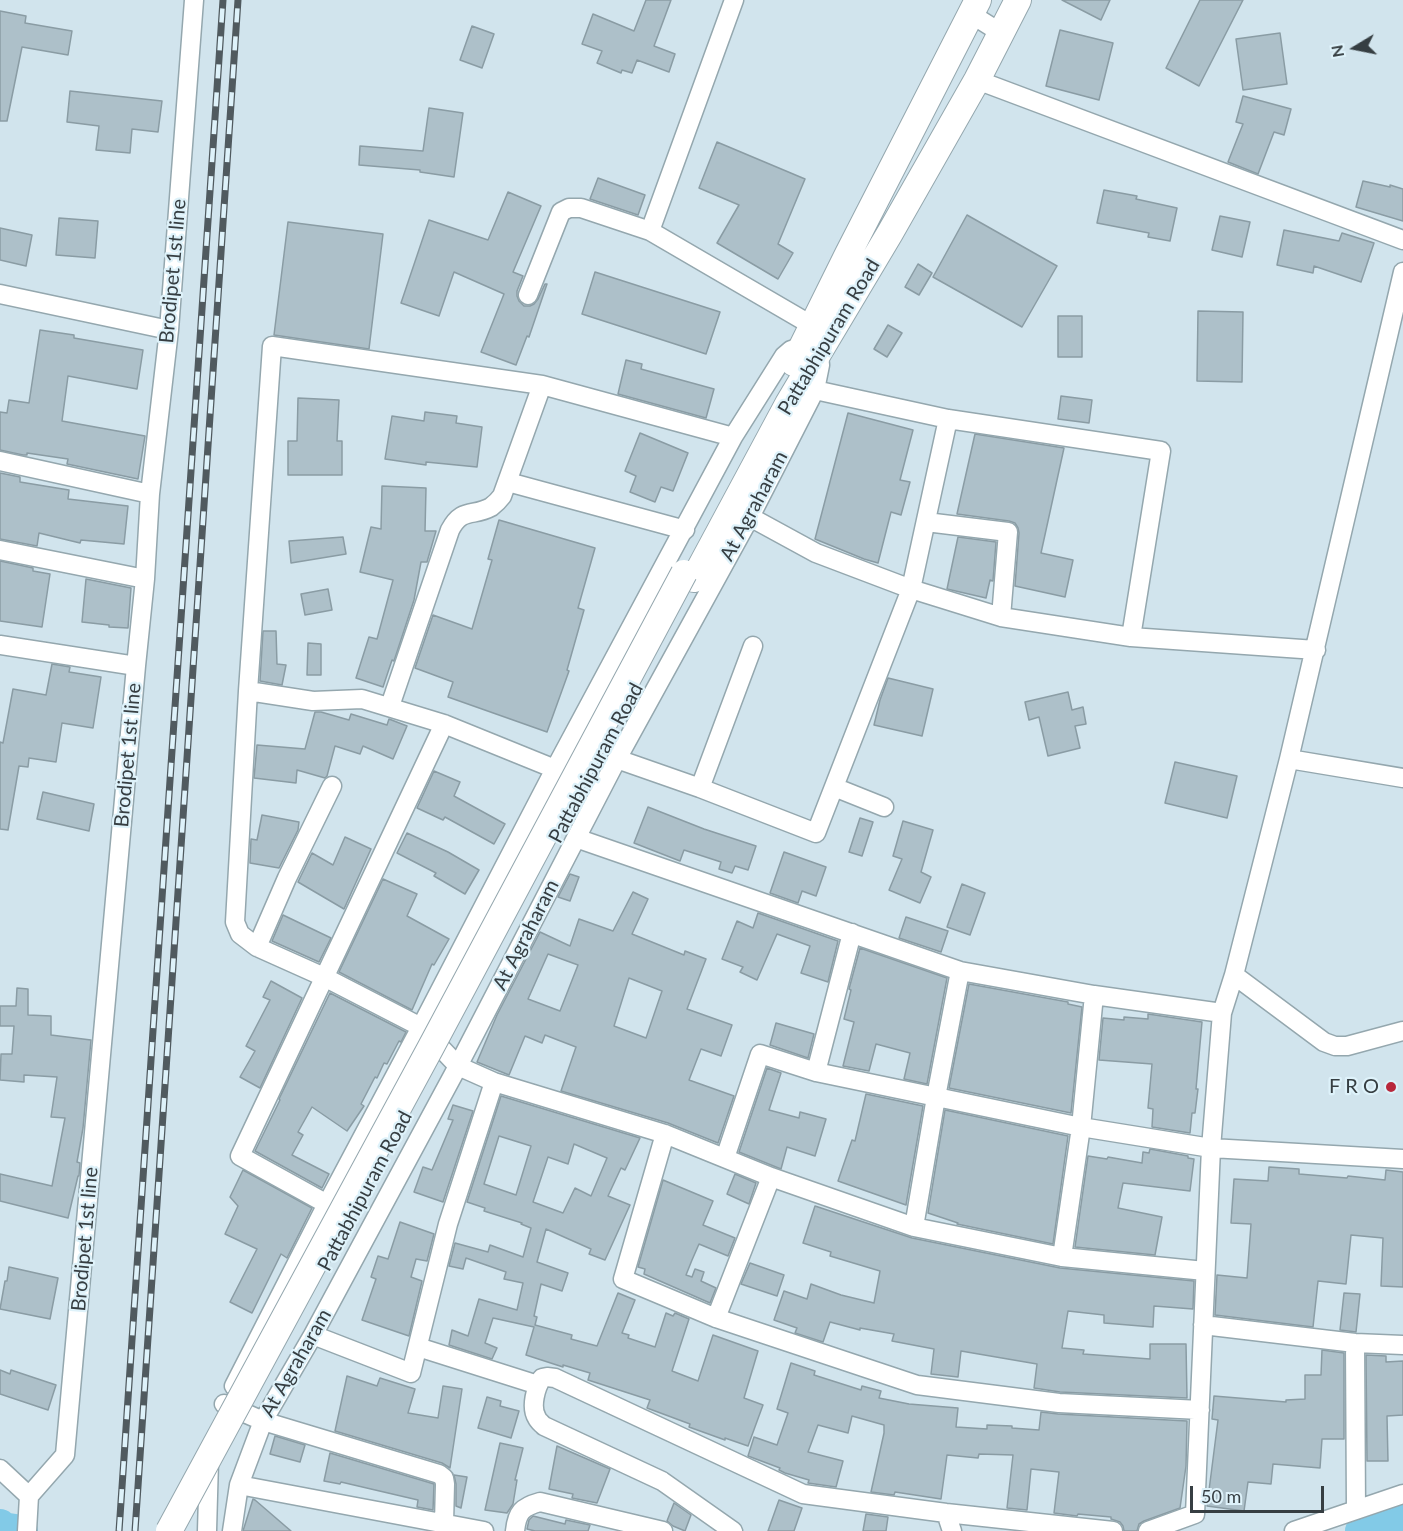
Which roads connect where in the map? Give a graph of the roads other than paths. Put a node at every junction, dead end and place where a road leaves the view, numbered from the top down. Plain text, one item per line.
1 (194, 0) edge
2 (734, 0) edge
3 (1018, 0) edge
4 (975, 7) edge
5 (1001, 33) junction
6 (977, 80) junction
7 (650, 231) junction
8 (1403, 240) edge
9 (1403, 272) edge
10 (0, 294) edge
11 (528, 295) dead end
12 (169, 330) junction
13 (812, 341) junction
14 (542, 385) junction
15 (815, 390) junction
16 (948, 419) junction
17 (733, 437) junction
18 (0, 461) edge
19 (507, 482) junction
20 (150, 494) junction
21 (750, 517) junction
22 (926, 522) junction
23 (685, 530) junction
24 (0, 550) edge
25 (689, 576) junction
26 (145, 579) junction
27 (911, 589) junction
28 (1001, 617) junction
29 (1131, 637) junction
30 (0, 645) edge
31 (753, 646) dead end
32 (1316, 650) junction
33 (136, 666) junction
34 (248, 691) junction
35 (390, 706) junction
36 (444, 724) junction
37 (617, 759) junction
38 (1289, 759) junction
39 (555, 769) junction
40 (1403, 778) edge
41 (332, 786) dead end
42 (834, 787) junction
43 (700, 788) junction
44 (884, 807) dead end
45 (576, 838) junction
46 (852, 933) junction
47 (257, 947) junction
48 (960, 971) junction
49 (1234, 975) junction
50 (324, 977) junction
51 (1094, 995) junction
52 (1222, 1013) junction
53 (421, 1027) junction
54 (1403, 1031) edge
55 (458, 1066) junction
56 (816, 1072) junction
57 (494, 1082) junction
58 (936, 1097) junction
59 (1081, 1127) junction
60 (665, 1134) junction
61 (1211, 1148) junction
62 (725, 1158) junction
63 (1403, 1159) edge
64 (771, 1177) junction
65 (327, 1204) junction
66 (914, 1227) junction
67 (1062, 1257) junction
68 (1205, 1271) junction
69 (716, 1318) junction
70 (1203, 1325) junction
71 (313, 1335) junction
72 (1355, 1343) junction
73 (1403, 1345) edge
74 (418, 1347) junction
75 (538, 1385) junction
76 (224, 1404) junction
77 (1200, 1410) junction
78 (263, 1421) junction
79 (0, 1469) edge
80 (239, 1485) junction
81 (1403, 1494) edge
82 (29, 1496) junction
83 (1356, 1510) junction
84 (946, 1513) junction
85 (444, 1523) junction
86 (27, 1525) edge
87 (1034, 1527) edge
88 (169, 1531) edge
89 (182, 1531) edge
90 (207, 1531) edge
91 (232, 1531) edge
92 (484, 1531) edge
93 (515, 1531) edge
94 (663, 1531) edge
95 (733, 1531) edge
96 (952, 1531) edge
97 (1113, 1531) edge
98 (1148, 1531) edge
99 (1294, 1531) edge

1 - 12 street, Brodipet 1st line
2 - 7 street
3 - 5 street, Pattabhipuram Road
4 - 5 street
4 - 13 street, Pattabhipuram Road
5 - 6 street, Pattabhipuram Road
6 - 8 street
6 - 13 street, Pattabhipuram Road
7 - 11 street
7 - 13 street
9 - 32 street
10 - 12 street
12 - 20 street, Brodipet 1st line
13 - 15 street, At Agraharam
13 - 17 street
13 - 25 street, Pattabhipuram Road
14 - 17 street
14 - 19 street
14 - 34 street
15 - 16 street
15 - 21 street, At Agraharam
16 - 22 street
16 - 29 street
17 - 23 street
18 - 20 street
19 - 23 street
19 - 35 street
20 - 26 street, Brodipet 1st line
21 - 27 street
21 - 37 street, At Agraharam
22 - 27 street
22 - 28 street
23 - 39 street
24 - 26 street
25 - 88 street, Pattabhipuram Road, bridge
25 - 89 street, Pattabhipuram Road
26 - 33 street, Brodipet 1st line
27 - 28 street
27 - 42 street
28 - 29 street
29 - 32 street
30 - 33 street
31 - 43 street
32 - 38 street
33 - 82 street, Brodipet 1st line
34 - 35 street
34 - 47 street
35 - 36 street
36 - 39 street
36 - 50 street
37 - 43 street
37 - 45 street, At Agraharam
38 - 40 street
38 - 49 street
39 - 53 street
41 - 47 street
42 - 43 street
42 - 44 street
45 - 46 street
45 - 55 street, At Agraharam
46 - 48 street
46 - 56 street
47 - 50 street
48 - 51 street
48 - 58 street
49 - 52 street
49 - 54 street
50 - 53 street
50 - 65 street
51 - 52 street
51 - 59 street
52 - 61 street
53 - 55 street
53 - 65 street
55 - 57 street
55 - 71 street, At Agraharam
56 - 58 street
56 - 62 street
57 - 60 street
57 - 74 street
58 - 59 street
58 - 66 street
59 - 61 street
59 - 67 street
60 - 62 street
60 - 69 street
61 - 63 street
61 - 68 street
62 - 64 street
64 - 66 street
64 - 69 street
65 - 76 street
66 - 67 street
67 - 68 street
68 - 70 street
69 - 77 street
70 - 72 street
70 - 77 street
71 - 74 street
71 - 78 street, At Agraharam
72 - 73 street
72 - 83 street
74 - 75 street
75 - 84 street
75 - 95 street
76 - 78 street
76 - 90 street
77 - 98 street
78 - 80 street, At Agraharam
78 - 85 street
79 - 82 street
80 - 85 street
80 - 91 street, At Agraharam
81 - 83 street
82 - 86 street
83 - 99 street
84 - 87 street
84 - 96 street
85 - 92 street
87 - 97 street
93 - 94 street

